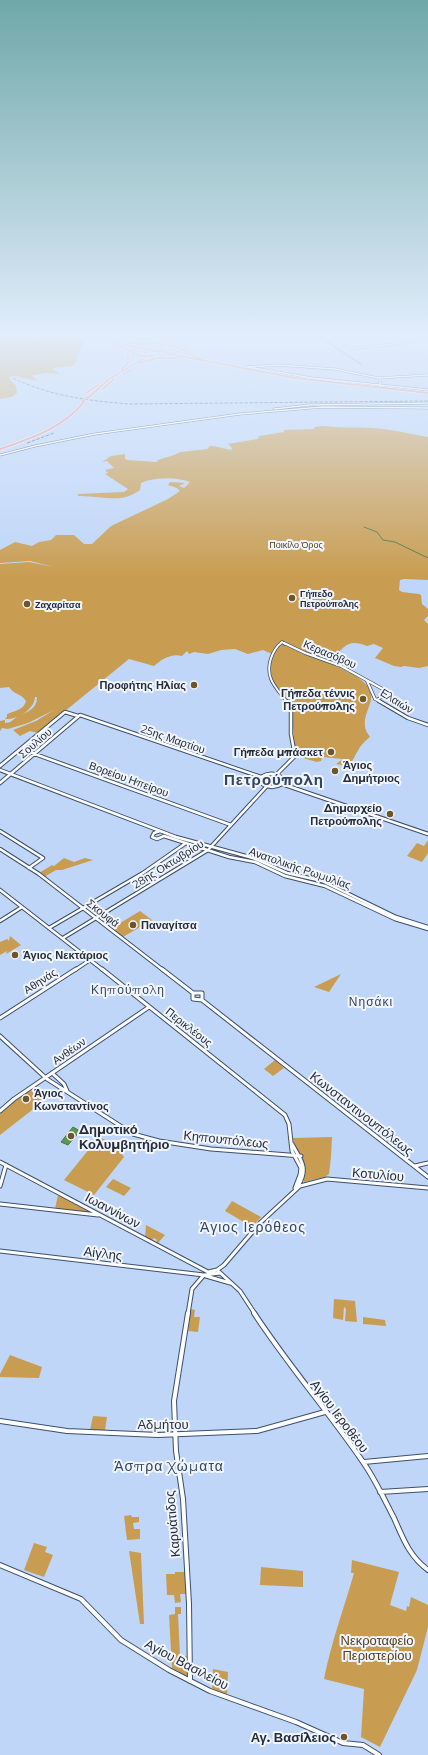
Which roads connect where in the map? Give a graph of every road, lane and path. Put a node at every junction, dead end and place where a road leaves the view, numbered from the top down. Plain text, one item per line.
1 (72, 414) edge
2 (240, 414) joint
3 (248, 414) joint
4 (0, 449) edge
5 (0, 456) edge
6 (366, 681) junction
7 (377, 700) junction
8 (79, 716) junction
9 (428, 725) edge
10 (21, 749) junction
11 (34, 754) junction
12 (0, 766) edge
13 (0, 770) edge
14 (11, 774) junction
15 (277, 774) junction
16 (261, 777) junction
17 (0, 783) edge
18 (282, 784) junction
19 (266, 786) junction
20 (231, 825) junction
21 (0, 830) edge
22 (163, 833) junction
23 (428, 834) edge
24 (186, 843) junction
25 (209, 849) junction
26 (0, 850) edge
27 (29, 868) junction
28 (0, 890) edge
29 (22, 907) junction
30 (81, 907) junction
31 (95, 918) junction
32 (0, 921) edge
33 (49, 928) junction
34 (428, 928) edge
35 (63, 938) junction
36 (90, 960) junction
37 (193, 993) junction
38 (202, 1000) junction
39 (149, 1007) junction
40 (0, 1018) edge
41 (0, 1036) edge
42 (52, 1074) junction
43 (46, 1078) junction
44 (67, 1091) junction
45 (0, 1111) edge
46 (292, 1144) junction
47 (295, 1156) junction
48 (301, 1156) junction
49 (0, 1162) edge
50 (428, 1163) edge
51 (6, 1165) junction
52 (414, 1166) junction
53 (428, 1177) edge
54 (300, 1182) junction
55 (308, 1184) junction
56 (0, 1186) edge
57 (428, 1188) edge
58 (295, 1189) junction
59 (0, 1204) edge
60 (101, 1215) junction
61 (0, 1251) edge
62 (204, 1270) junction
63 (218, 1272) junction
64 (204, 1275) junction
65 (221, 1281) junction
66 (231, 1283) junction
67 (324, 1412) junction
68 (0, 1421) edge
69 (176, 1435) junction
70 (428, 1456) edge
71 (363, 1462) junction
72 (428, 1489) edge
73 (380, 1492) junction
74 (0, 1565) edge
75 (428, 1570) edge
76 (190, 1681) junction
77 (379, 1755) edge

1 - 4 highway, bridge
2 - 3 street
2 - 5 street
3 - 5 street
6 - 7 street, Ελαιών
6 - 7 street, Κερασόβου
6 - 15 street, Κερασόβου
7 - 9 street, Ελαιών
8 - 10 street, 25ης Μαρτίου
8 - 11 street, Σουλίου
8 - 16 street, 25ης Μαρτίου
10 - 11 street, Βορείου Ηπείρου
10 - 12 street
11 - 14 street, Σουλίου
11 - 20 street, Βορείου Ηπείρου
13 - 14 street, Ανατολικής Ρωμυλίας
14 - 17 street, Σουλίου
14 - 22 street, Ανατολικής Ρωμυλίας
15 - 16 street
15 - 18 street
16 - 19 street
18 - 19 street
18 - 23 street
19 - 20 street, 28ης Οκτωβρίου
20 - 25 street, 28ης Οκτωβρίου
21 - 27 street
22 - 24 street, Ανατολικής Ρωμυλίας
22 - 25 street, Ανατολικής Ρωμυλίας
24 - 25 street, Ανατολικής Ρωμυλίας
24 - 30 street
25 - 31 street, 28ης Οκτωβρίου
25 - 34 street, Ανατολικής Ρωμυλίας
26 - 27 street, Σκουφά
27 - 30 street, Σκουφά
28 - 29 street, Περικλέους
29 - 32 street
29 - 33 street, Περικλέους
30 - 31 street, Σκουφά
30 - 33 street
31 - 35 street, 28ης Οκτωβρίου
31 - 37 street, Σκουφά
33 - 35 street, Περικλέους
35 - 36 street, Περικλέους
36 - 39 street, Περικλέους
36 - 40 street, Αθηνάς
37 - 38 street
37 - 38 street
38 - 52 street, Κωνσταντινουπόλεως
39 - 42 street, Ανθέων
39 - 46 street, Περικλέους
41 - 43 street, Κηπουπόλεως
42 - 43 street, Ανθέων
42 - 44 street, Κηπουπόλεως
43 - 44 street, Κηπουπόλεως
43 - 45 street, Ανθέων
44 - 47 street, Κηπουπόλεως
46 - 47 street, Περικλέους
46 - 48 street, Περικλέους
47 - 48 street, Κηπουπόλεως
47 - 54 street, Περικλέους
48 - 54 street, Περικλέους
49 - 51 street, Ιωαννίνων
50 - 52 street
51 - 56 street
51 - 60 street, Ιωαννίνων
52 - 53 street, Κωνσταντινουπόλεως
54 - 55 street
54 - 58 street, Περικλέους
55 - 57 street, Κοτυλίου
55 - 58 street, Κοτυλίου
58 - 63 street
59 - 60 street
60 - 62 street, Ιωαννίνων
61 - 64 street, Αίγλης
62 - 63 street, Ιωαννίνων
62 - 64 street
63 - 64 street, Αίγλης
63 - 65 street
63 - 66 street, Αγίου Ιεροθέου
64 - 65 street, Αίγλης
64 - 69 street, Καρυάτιδος
65 - 66 street
66 - 67 street, Αγίου Ιεροθέου
67 - 69 street, Αδμήτου
67 - 71 street, Αγίου Ιεροθέου
68 - 69 street, Αδμήτου
69 - 76 street, Καρυάτιδος
70 - 71 street
71 - 73 street, Αγίου Ιεροθέου
72 - 73 street
73 - 75 street, Αγίου Ιεροθέου
74 - 76 street, Αγίου Βασιλείου
76 - 77 street, Αγίου Βασιλείου

